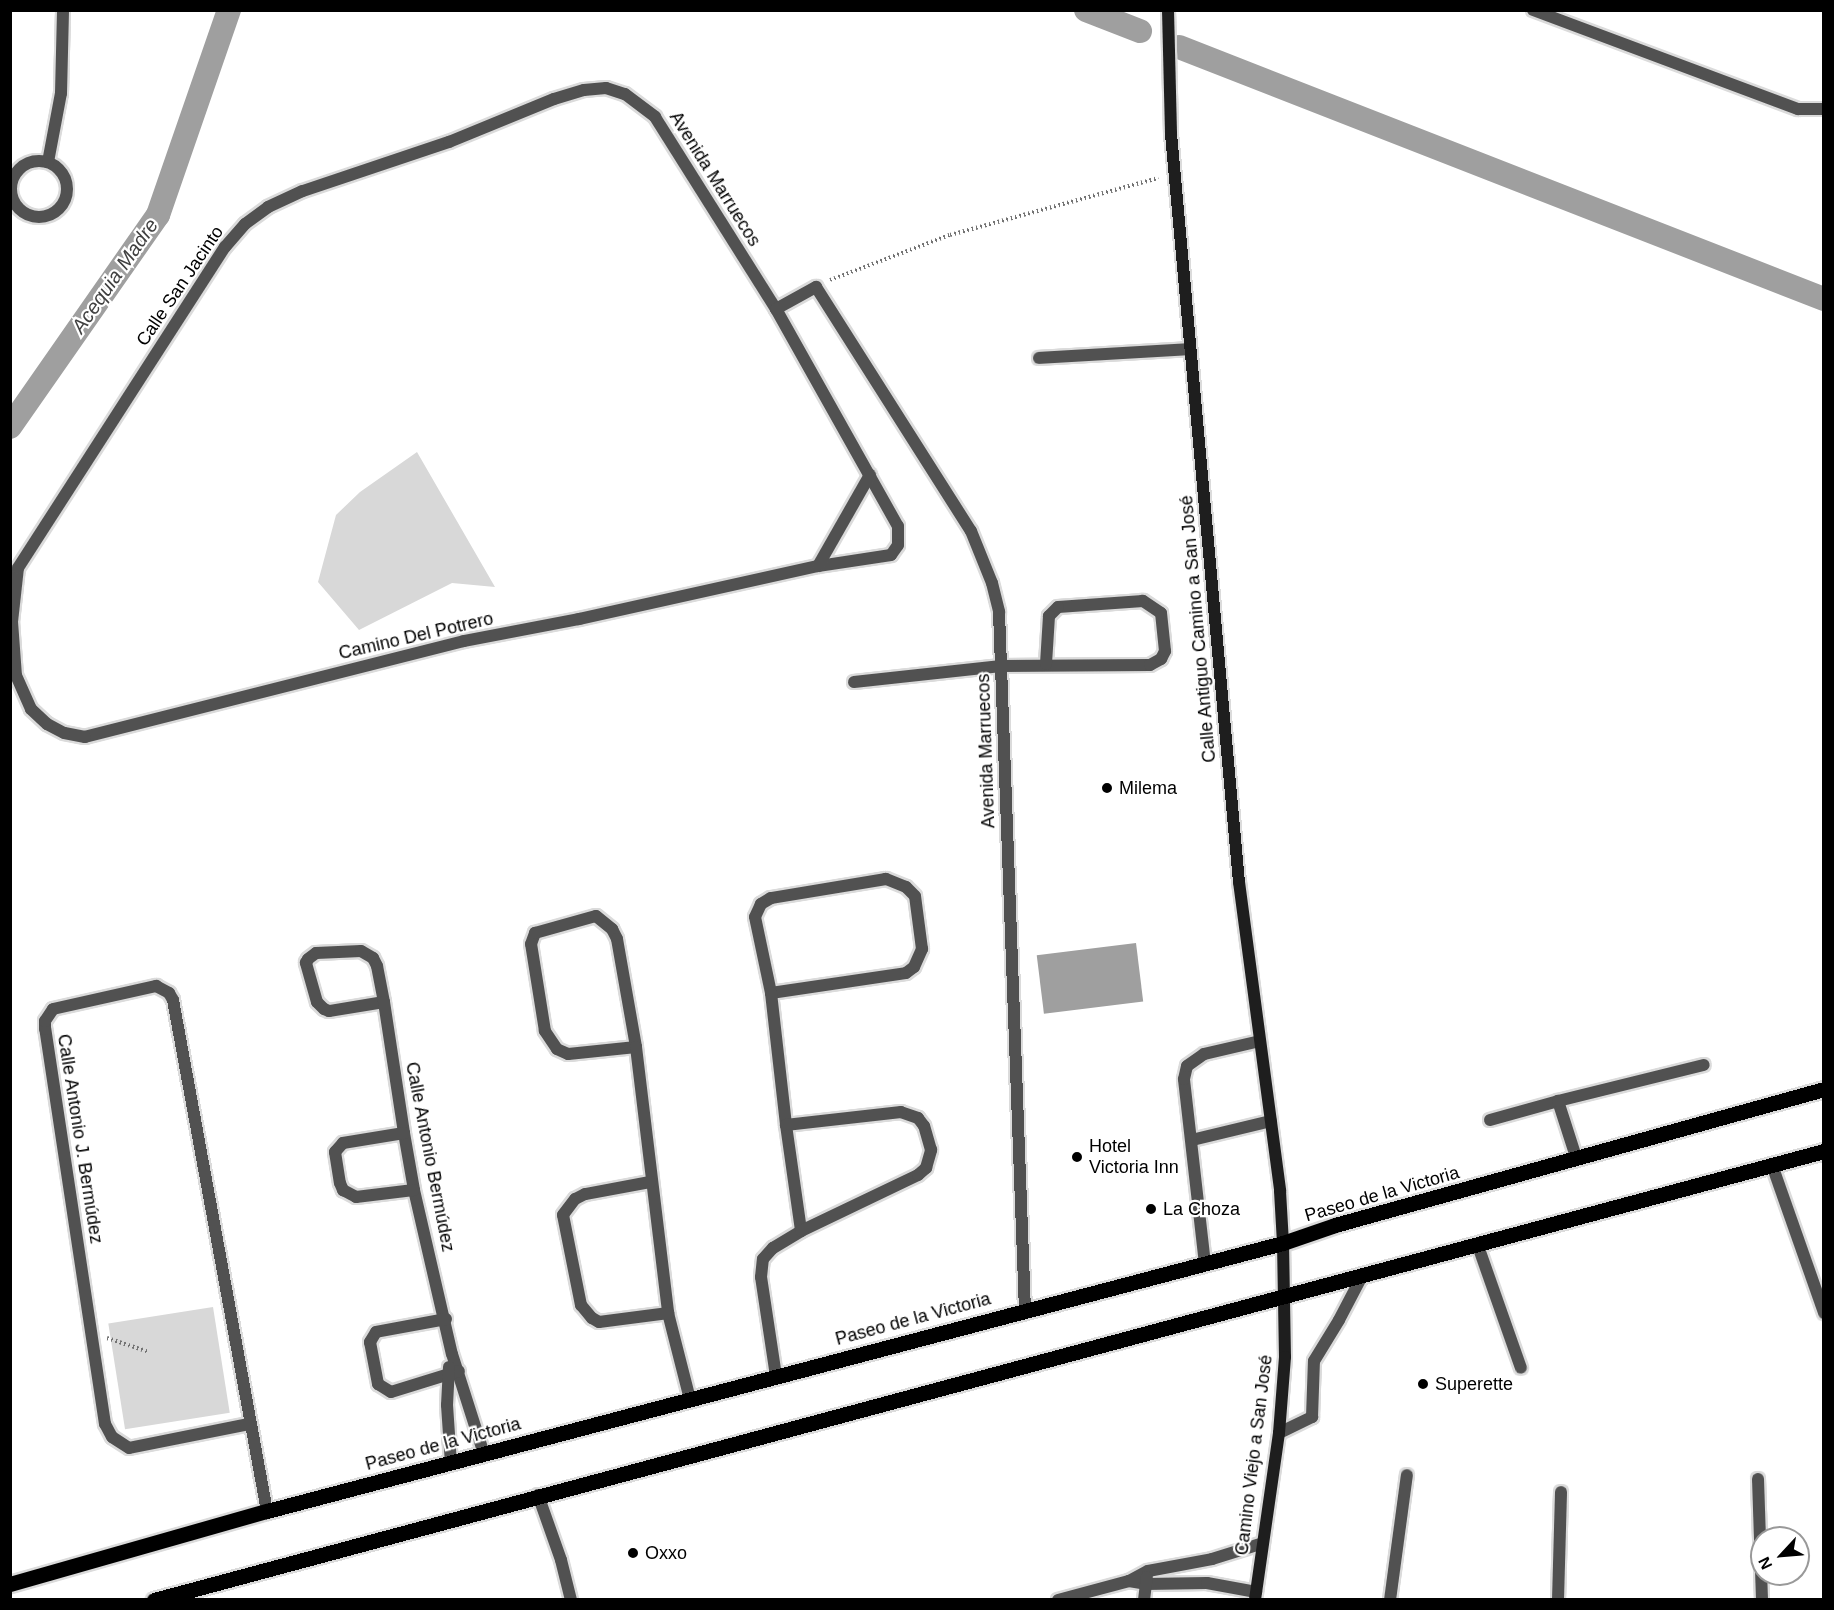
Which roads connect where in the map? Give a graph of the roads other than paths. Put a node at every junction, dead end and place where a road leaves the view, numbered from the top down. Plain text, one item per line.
1 (63, 10) edge
2 (1168, 10) edge
3 (1533, 10) edge
4 (606, 88) joint
5 (1824, 109) edge
6 (48, 162) junction
7 (776, 309) junction
8 (1190, 350) junction
9 (1039, 358) dead end
10 (870, 475) junction
11 (891, 555) joint
12 (818, 566) junction
13 (14, 568) edge
14 (1047, 664) junction
15 (1001, 666) junction
16 (854, 682) dead end
17 (771, 993) junction
18 (384, 1002) junction
19 (1260, 1041) junction
20 (636, 1047) junction
21 (1704, 1065) dead end
22 (1824, 1089) edge
23 (1558, 1101) junction
24 (1490, 1120) dead end
25 (1271, 1121) junction
26 (786, 1125) junction
27 (404, 1133) junction
28 (1192, 1140) junction
29 (1824, 1151) edge
30 (1576, 1157) junction
31 (1772, 1165) junction
32 (650, 1182) junction
33 (414, 1190) junction
34 (801, 1231) junction
35 (1283, 1243) junction
36 (1478, 1246) junction
37 (1205, 1264) junction
38 (1363, 1274) junction
39 (1284, 1295) junction
40 (1025, 1310) junction
41 (668, 1313) junction
42 (1824, 1313) edge
43 (446, 1319) junction
44 (1521, 1368) dead end
45 (453, 1372) junction
46 (776, 1376) junction
47 (690, 1399) junction
48 (249, 1424) junction
49 (1279, 1433) junction
50 (484, 1454) junction
51 (451, 1462) junction
52 (1407, 1475) dead end
53 (1758, 1479) dead end
54 (1561, 1492) dead end
55 (538, 1495) junction
56 (267, 1511) junction
57 (1263, 1543) junction
58 (1148, 1571) junction
59 (1129, 1581) junction
60 (10, 1584) edge
61 (1146, 1584) junction
62 (179, 1596) edge
63 (1256, 1596) edge
64 (154, 1599) edge
65 (571, 1599) edge
66 (1058, 1599) edge
67 (1144, 1599) edge
68 (1390, 1599) edge
69 (1558, 1599) edge
70 (1762, 1599) edge

1 - 6 street
2 - 8 street, Calle Antiguo Camino a San José
3 - 5 street
4 - 7 street, Avenida Marruecos
4 - 13 street, Calle San Jacinto
6 - 6 street
7 - 10 street, Avenida Marruecos
7 - 15 street, Avenida Marruecos
8 - 9 street
8 - 19 street, Calle Antiguo Camino a San José
10 - 11 street, Avenida Marruecos
10 - 12 street
11 - 12 street, Camino Del Potrero
12 - 13 street, Camino Del Potrero
14 - 14 street
14 - 15 street
15 - 16 street
15 - 40 street, Avenida Marruecos
17 - 17 street
17 - 26 street
18 - 18 street, Calle Antonio Bermúdez
18 - 27 street, Calle Antonio Bermúdez
19 - 25 street, Calle Antiguo Camino a San José
19 - 28 street
20 - 20 street
20 - 32 street
21 - 23 street
22 - 30 main road, Paseo de la Victoria
23 - 24 street
23 - 30 street
25 - 28 street
25 - 35 street, Calle Antiguo Camino a San José
26 - 34 street
26 - 34 street
27 - 33 street, Calle Antonio Bermúdez
27 - 33 street
28 - 37 street
29 - 31 main road
30 - 35 main road, Paseo de la Victoria
31 - 36 main road
31 - 42 street
32 - 41 street
32 - 41 street
33 - 43 street, Calle Antonio Bermúdez
34 - 46 street
35 - 37 main road, Paseo de la Victoria
35 - 39 street, Camino Viejo a San José
36 - 38 main road
36 - 44 street
37 - 40 main road, Paseo de la Victoria
38 - 39 main road
38 - 49 street
39 - 49 street, Camino Viejo a San José
39 - 55 main road
40 - 46 main road, Paseo de la Victoria
41 - 47 street
43 - 45 street, Calle Antonio Bermúdez
43 - 45 street
45 - 50 street, Calle Antonio Bermúdez
45 - 51 street, Calle Antonio Bermúdez
46 - 47 main road, Paseo de la Victoria
47 - 50 main road, Paseo de la Victoria
48 - 48 street, Calle Antonio J. Bermúdez
48 - 56 street, Calle Antonio J. Bermúdez
49 - 57 street, Camino Viejo a San José
50 - 51 main road, Paseo de la Victoria
51 - 56 main road, Paseo de la Victoria
52 - 68 street
53 - 70 street
54 - 69 street
55 - 62 main road
55 - 65 street
56 - 60 main road, Paseo de la Victoria
57 - 58 street
57 - 63 street, Camino Viejo a San José
58 - 59 street
58 - 61 street
59 - 61 street
59 - 66 street
61 - 63 street
61 - 67 street
62 - 64 main road

